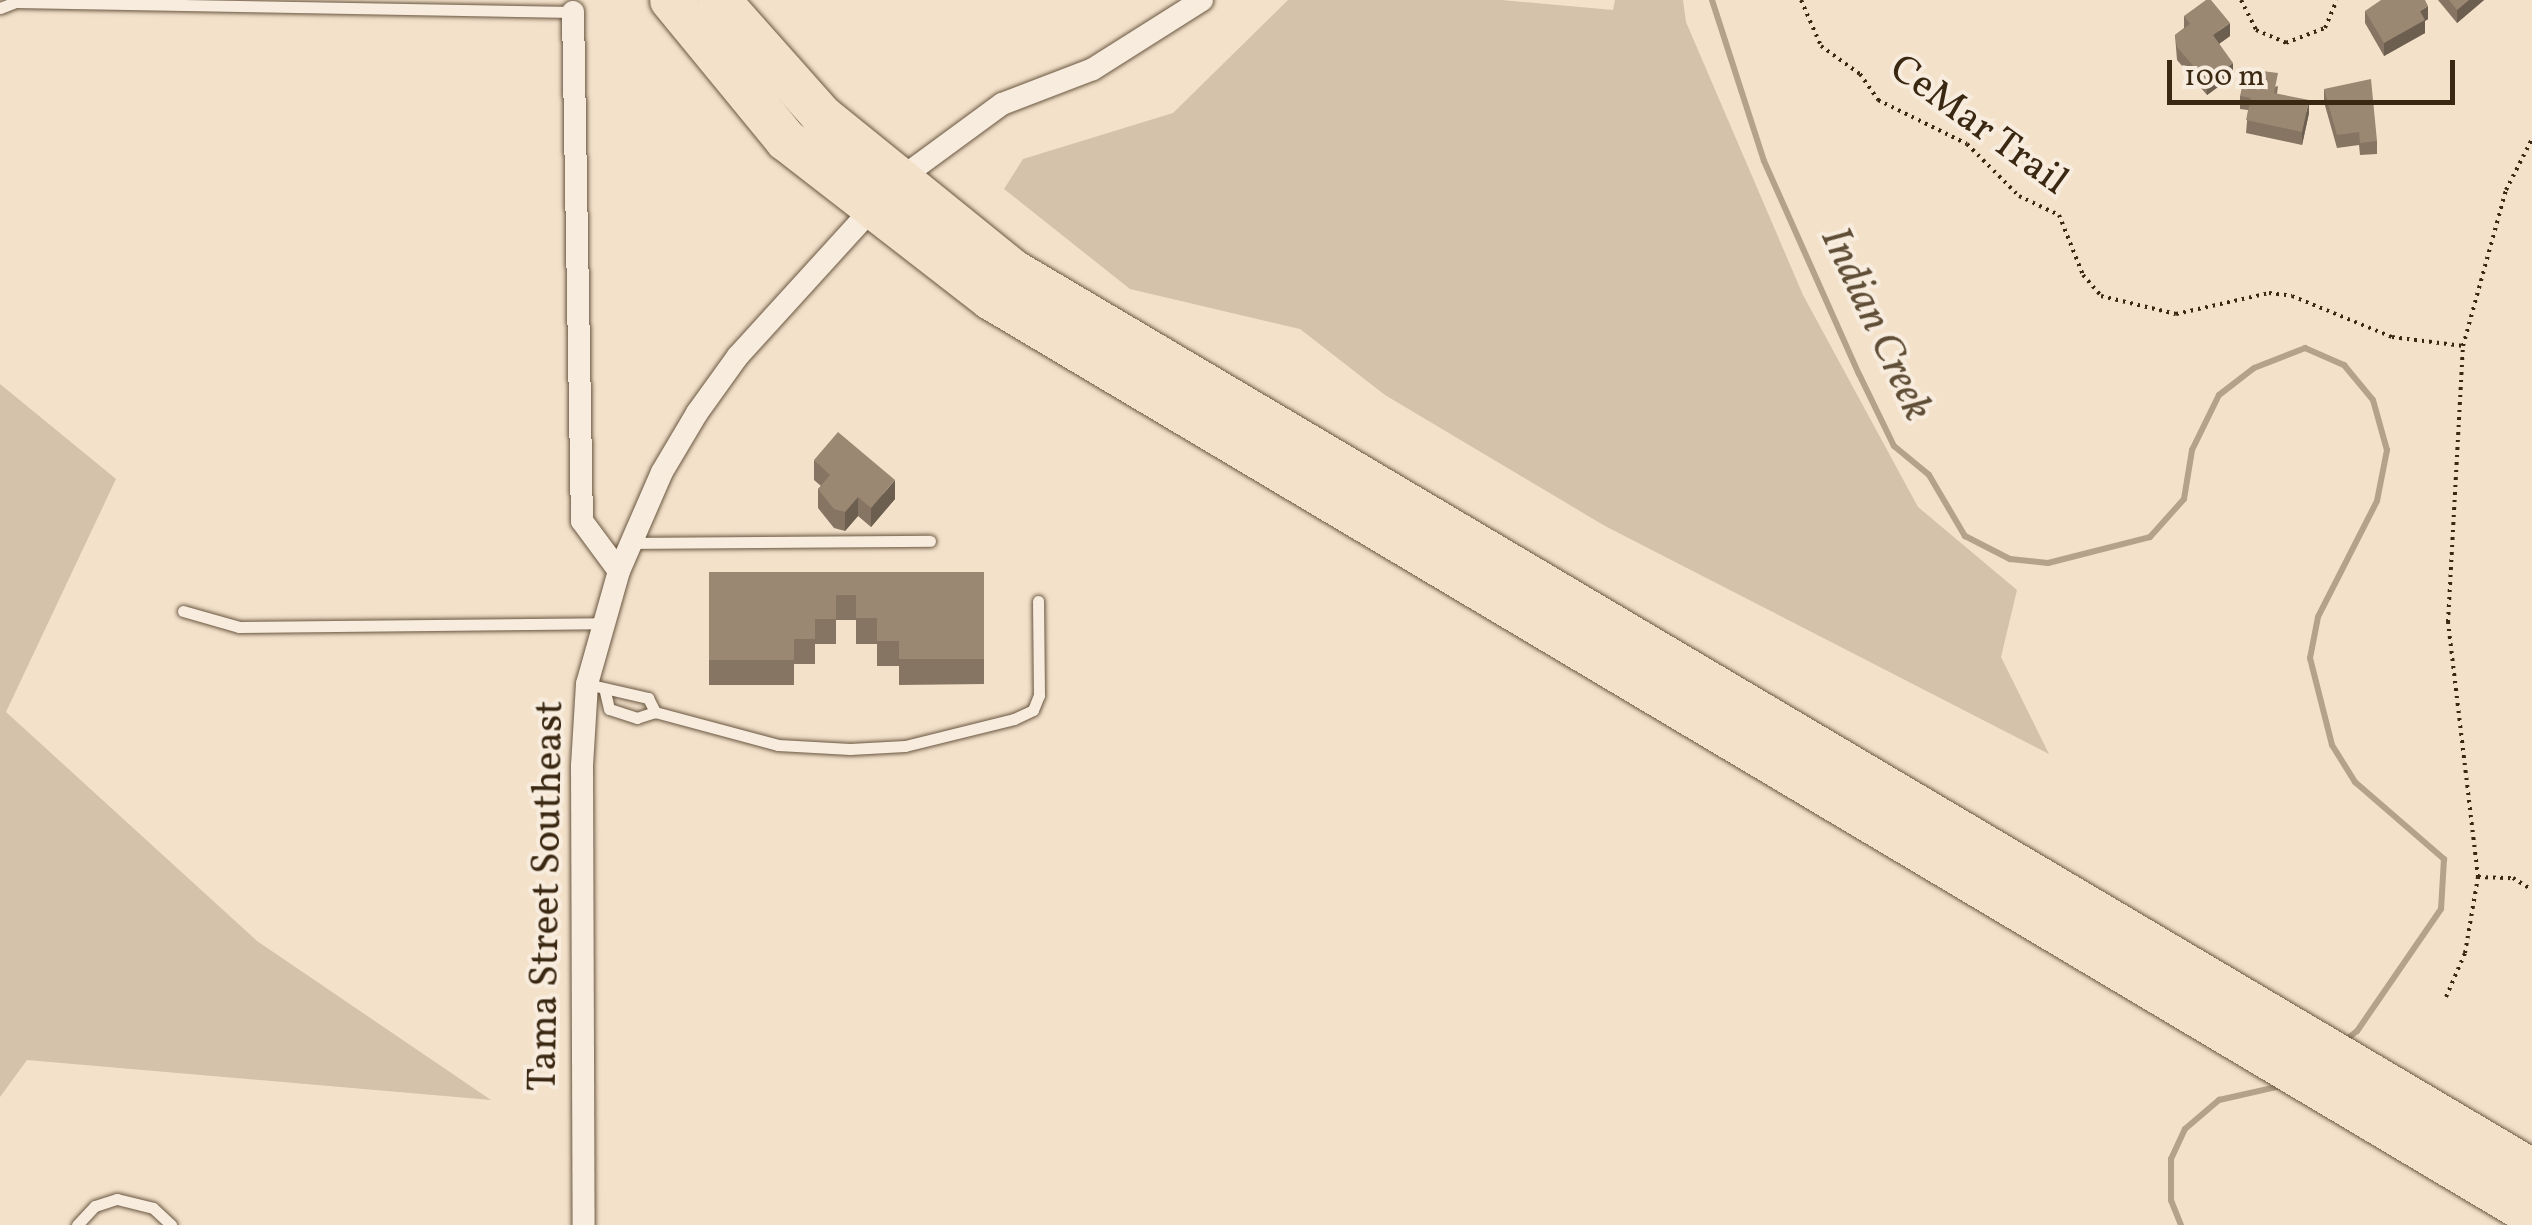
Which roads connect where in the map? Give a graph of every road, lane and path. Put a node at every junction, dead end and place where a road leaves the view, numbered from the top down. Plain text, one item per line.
1 (671, 0) edge
2 (719, 0) edge
3 (1202, 0) edge
4 (1801, 0) edge
5 (2241, 0) edge
6 (2336, 0) edge
7 (0, 8) edge
8 (573, 12) joint
9 (2532, 139) edge
10 (884, 195) junction
11 (2462, 346) junction
12 (930, 542) dead end
13 (628, 543) junction
14 (619, 572) junction
15 (1038, 601) dead end
16 (182, 611) dead end
17 (602, 623) junction
18 (596, 688) junction
19 (655, 712) junction
20 (2478, 877) junction
21 (2532, 890) edge
22 (2446, 997) dead end
23 (2509, 1171) edge
24 (2532, 1216) edge
25 (77, 1225) edge
26 (171, 1225) edge
27 (584, 1225) edge

1 - 10 highway
2 - 10 highway
3 - 10 street, Tama Street Southeast
4 - 11 path, CeMar Trail
5 - 6 path
7 - 8 lane
8 - 14 street
9 - 11 path
10 - 13 street, Tama Street Southeast
10 - 23 highway
11 - 20 path
12 - 13 lane
13 - 14 street, Tama Street Southeast
14 - 17 street, Tama Street Southeast
15 - 19 lane
16 - 17 lane
17 - 18 street, Tama Street Southeast
18 - 19 lane
18 - 19 lane
18 - 27 street, Tama Street Southeast
20 - 21 path
20 - 22 path
23 - 24 highway
25 - 26 lane

